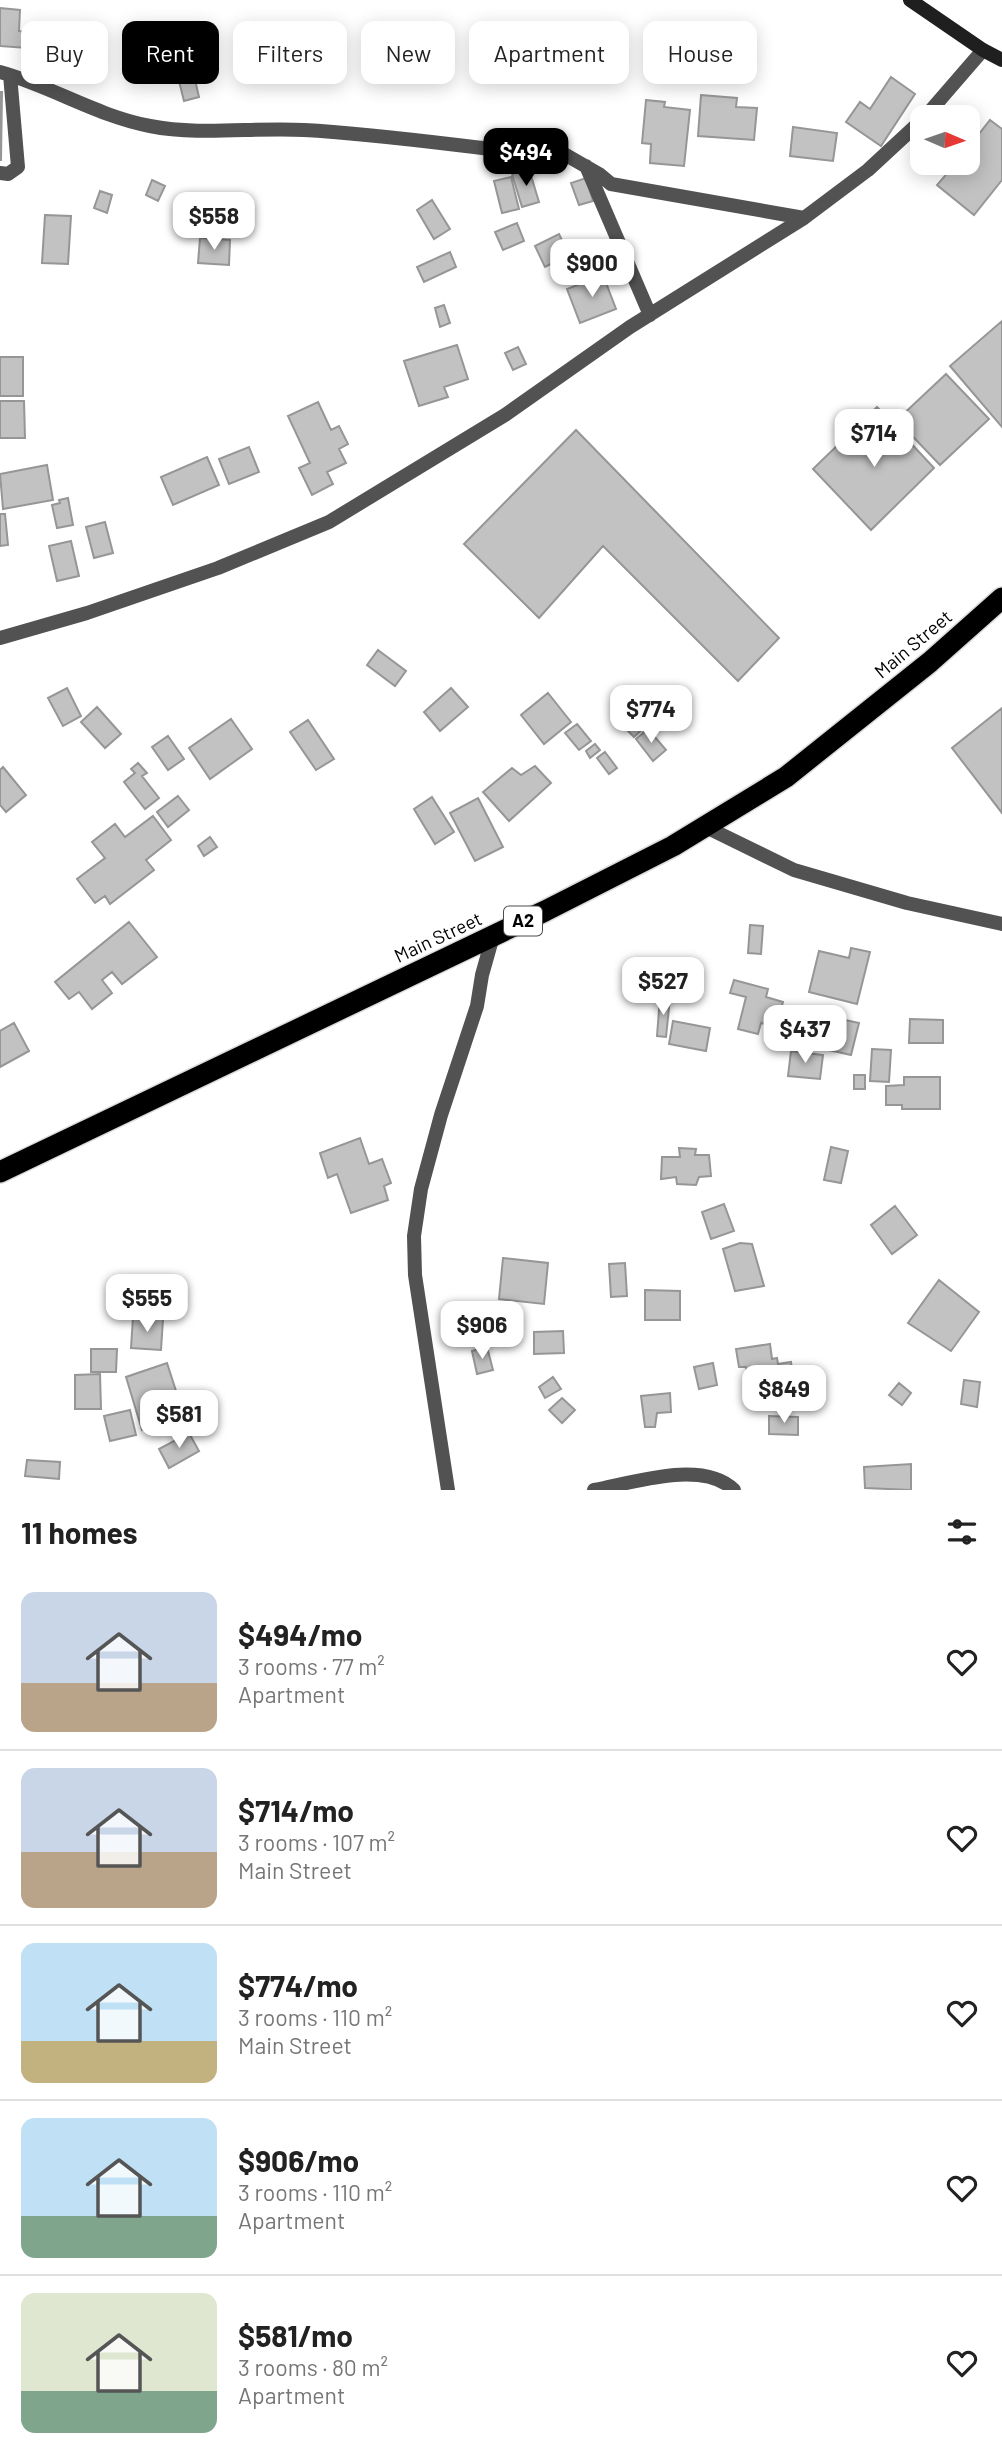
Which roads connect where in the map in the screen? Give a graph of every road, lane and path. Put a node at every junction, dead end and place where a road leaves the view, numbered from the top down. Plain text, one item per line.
1 (910, 0) edge
2 (983, 50) junction
3 (1002, 60) edge
4 (5, 74) edge
5 (935, 105) edge
6 (910, 131) edge
7 (586, 166) junction
8 (0, 173) edge
9 (804, 218) junction
10 (650, 315) junction
11 (1002, 598) edge
12 (0, 638) edge
13 (706, 827) junction
14 (1002, 924) edge
15 (493, 936) junction
16 (0, 1172) edge
17 (447, 1490) edge
18 (594, 1490) edge
19 (734, 1490) edge

1 - 2 street
2 - 3 street
2 - 5 street
4 - 7 street
4 - 8 street
6 - 9 street
7 - 9 street
7 - 10 street
9 - 10 street
10 - 12 street
11 - 13 highway, Main Street / A2
13 - 14 street
13 - 15 highway, Main Street / A2
15 - 16 highway, Main Street / A2
15 - 17 street
18 - 19 street

